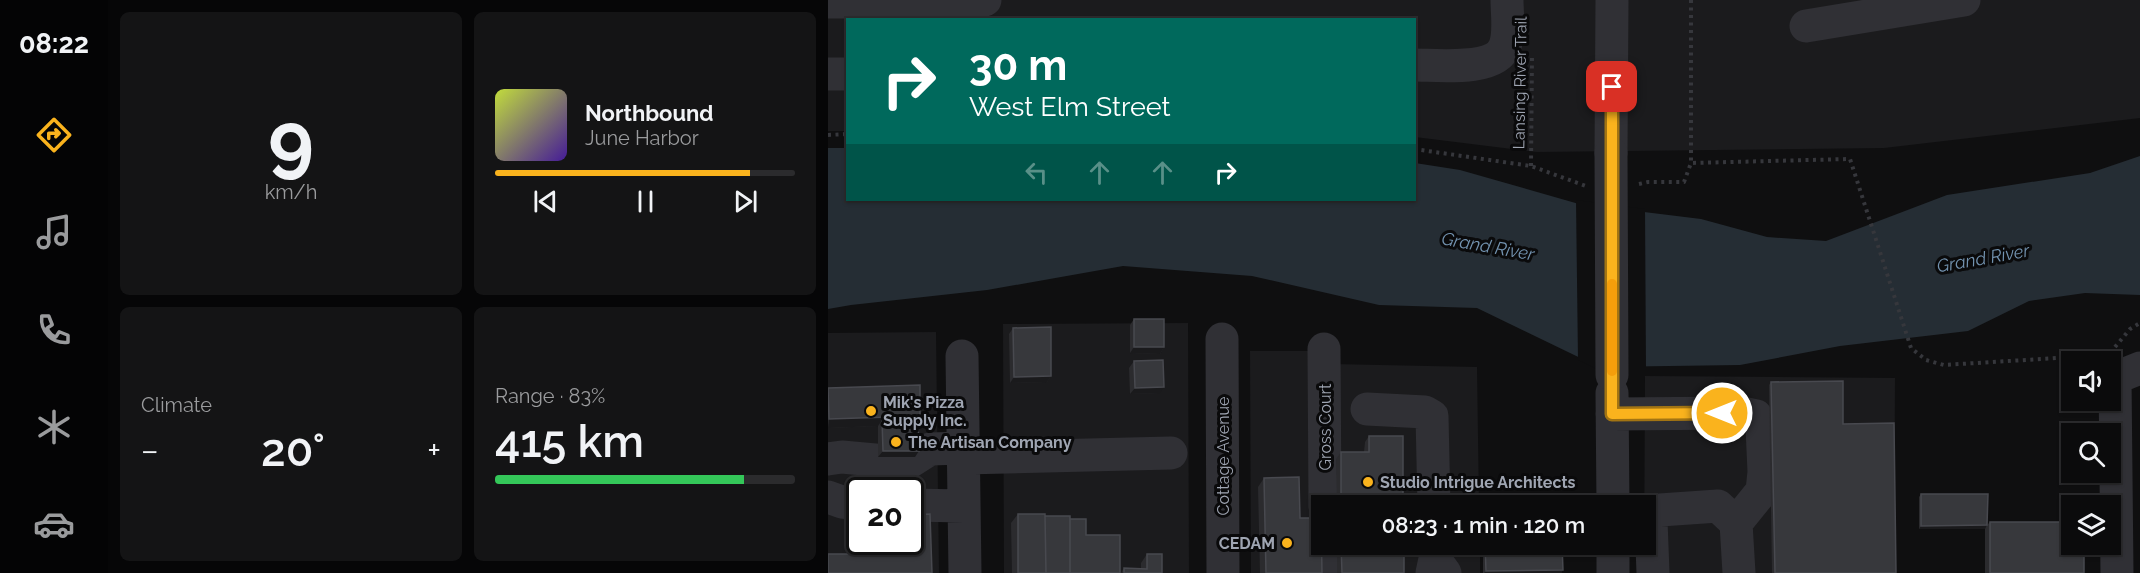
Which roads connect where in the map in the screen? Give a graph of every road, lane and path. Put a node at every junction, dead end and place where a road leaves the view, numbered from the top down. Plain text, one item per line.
1 (985, 0) edge
2 (1507, 0) edge
3 (1612, 0) edge
4 (1691, 0) edge
5 (1964, 0) edge
6 (905, 1) edge
7 (828, 2) edge
8 (1806, 26) dead end
9 (1533, 47) dead end
10 (1416, 65) edge
11 (828, 74) edge
12 (846, 74) edge
13 (846, 134) edge
14 (828, 135) edge
15 (1850, 159) dead end
16 (1691, 163) dead end
17 (1531, 166) dead end
18 (2140, 323) edge
19 (1222, 339) dead end
20 (1324, 349) dead end
21 (962, 356) dead end
22 (2127, 373) edge
23 (1367, 409) dead end
24 (1612, 414) junction
25 (2128, 426) edge
26 (963, 453) junction
27 (1171, 453) dead end
28 (828, 459) edge
29 (1325, 495) edge
30 (1434, 495) edge
31 (1612, 495) edge
32 (828, 497) edge
33 (846, 502) edge
34 (924, 505) edge
35 (964, 506) junction
36 (1656, 510) edge
37 (1736, 523) junction
38 (1326, 555) edge
39 (1613, 555) edge
40 (1652, 555) edge
41 (965, 573) edge
42 (1223, 573) edge
43 (1326, 573) edge
44 (1613, 573) edge
45 (1653, 573) edge
46 (1739, 573) edge
47 (2117, 573) edge

1 - 6 street
2 - 10 street
3 - 24 street, bridge
4 - 16 path
5 - 8 street
6 - 7 street
9 - 17 path, Lansing River Trail
11 - 12 street
13 - 14 path
15 - 18 path
19 - 42 street, Cottage Avenue
20 - 29 street, Gross Court
21 - 26 street
22 - 25 street
23 - 30 street
24 - 31 street
24 - 37 street
25 - 47 street
26 - 27 street
26 - 28 street
26 - 35 street
32 - 33 street
34 - 35 street
35 - 41 street
36 - 37 street
37 - 46 street
38 - 43 street
39 - 44 street
40 - 45 street

